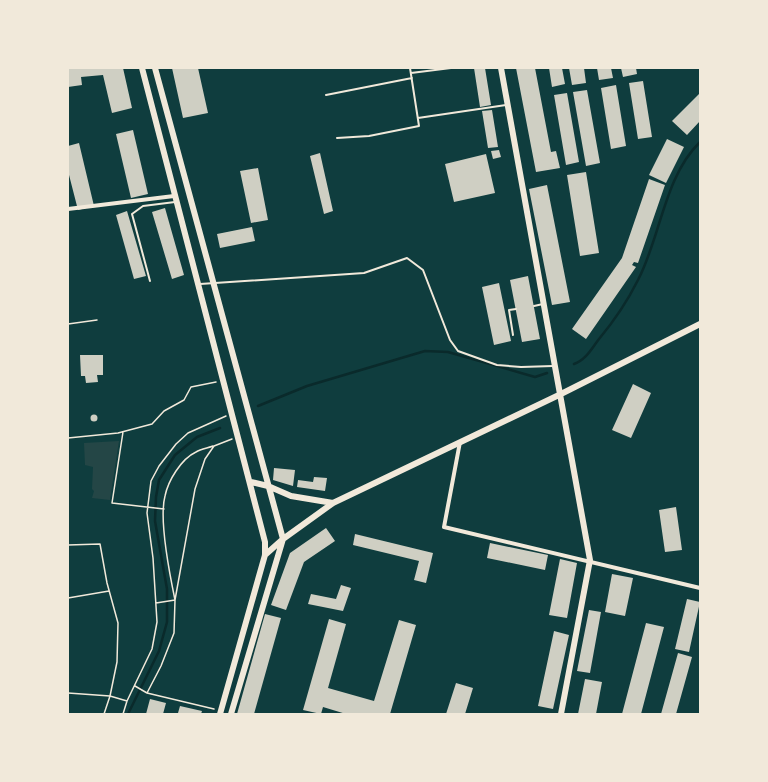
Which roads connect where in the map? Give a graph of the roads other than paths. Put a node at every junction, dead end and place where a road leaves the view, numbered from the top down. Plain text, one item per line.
1 (142, 68) edge
2 (155, 68) edge
3 (410, 68) edge
4 (451, 68) edge
5 (501, 68) edge
6 (411, 74) junction
7 (412, 78) junction
8 (326, 95) dead end
9 (508, 104) junction
10 (418, 118) junction
11 (337, 138) dead end
12 (175, 199) junction
13 (68, 209) edge
14 (150, 281) dead end
15 (199, 284) junction
16 (544, 304) junction
17 (534, 306) dead end
18 (516, 309) dead end
19 (700, 324) edge
20 (513, 335) dead end
21 (555, 365) junction
22 (560, 394) junction
23 (460, 442) junction
24 (251, 482) junction
25 (268, 486) junction
26 (333, 503) junction
27 (283, 539) junction
28 (265, 555) junction
29 (590, 560) junction
30 (700, 588) edge
31 (220, 712) edge
32 (231, 714) edge
33 (561, 714) edge

1 - 12 main road
2 - 25 main road
3 - 6 lane
4 - 6 lane
5 - 9 main road
6 - 7 lane
7 - 8 lane
7 - 10 lane
9 - 10 lane
9 - 16 main road
10 - 11 lane
12 - 13 street
12 - 14 lane
12 - 15 main road
15 - 21 lane
15 - 24 main road
16 - 17 lane
16 - 21 main road
18 - 20 lane
19 - 22 main road
21 - 22 main road
22 - 23 main road
22 - 29 main road
23 - 26 main road
23 - 29 street
24 - 25 main road
24 - 28 main road
25 - 26 main road
25 - 27 main road
26 - 27 main road
27 - 28 main road
27 - 32 main road
28 - 31 main road
29 - 30 street
29 - 33 main road

